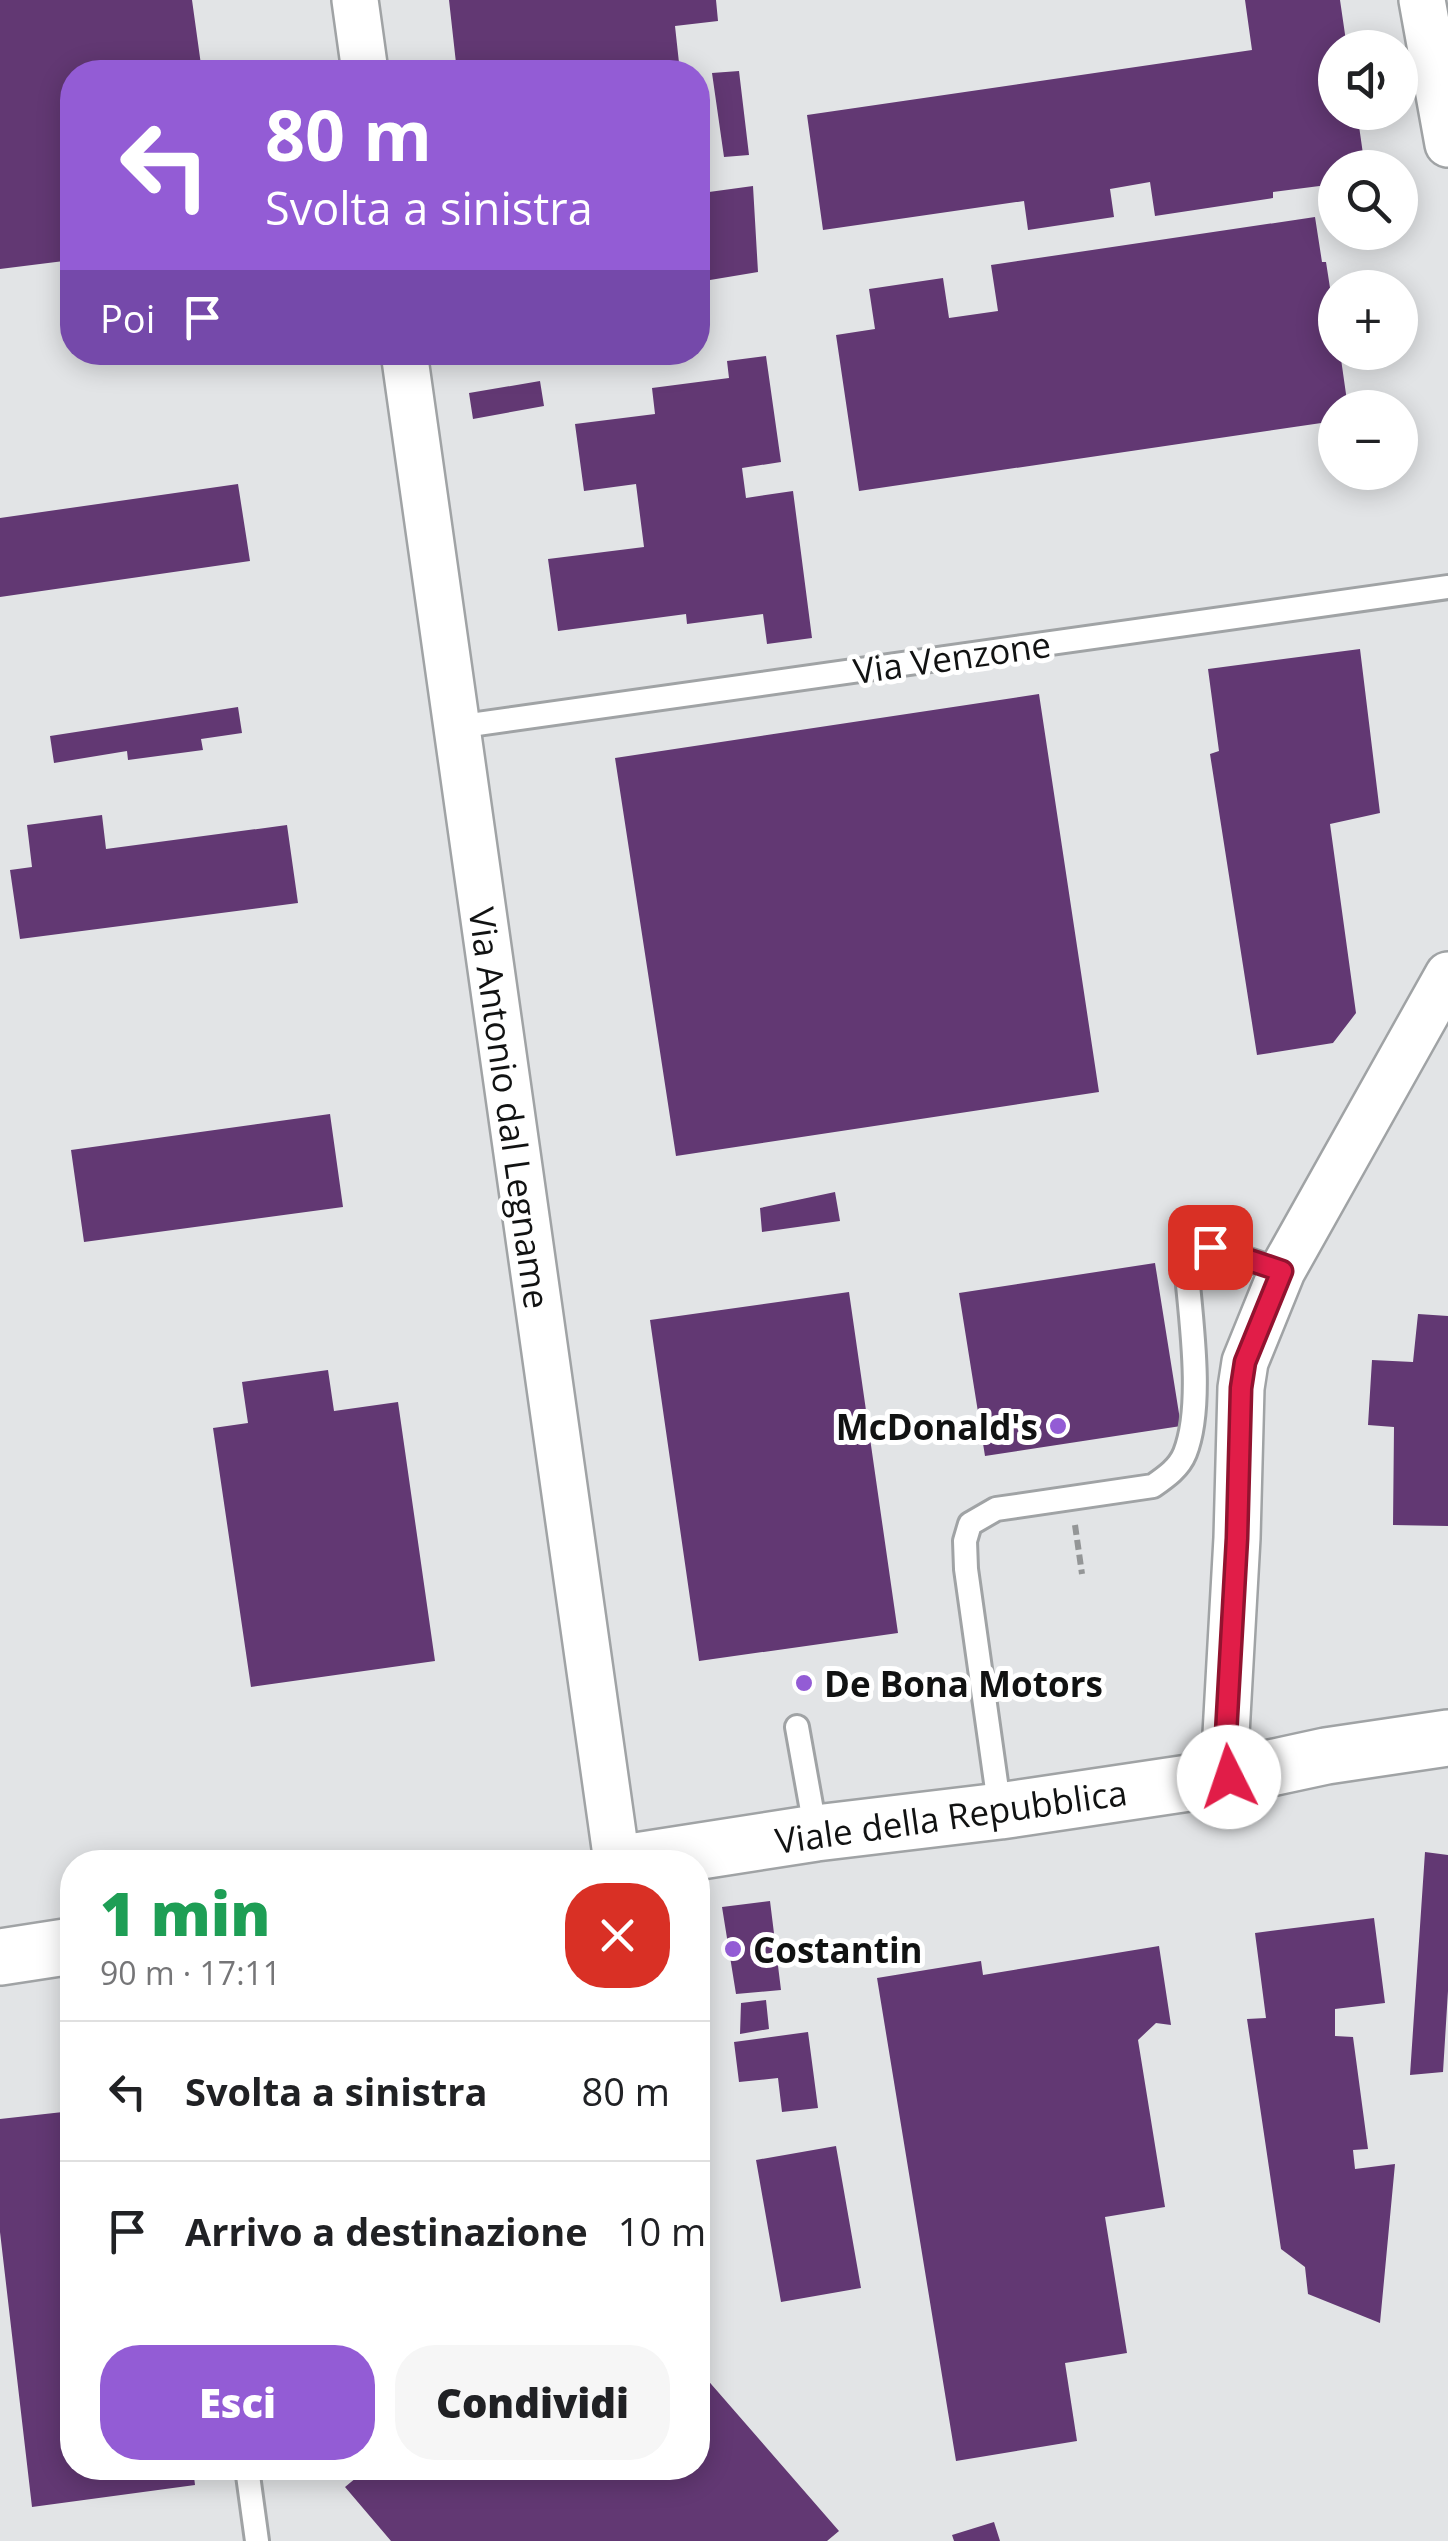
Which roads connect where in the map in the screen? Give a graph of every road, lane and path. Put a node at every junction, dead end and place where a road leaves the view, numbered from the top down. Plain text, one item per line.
1 (355, 0) edge
2 (1422, 0) edge
3 (363, 60) edge
4 (1448, 144) edge
5 (406, 365) edge
6 (1448, 587) edge
7 (456, 727) junction
8 (1448, 975) edge
9 (1282, 1271) junction
10 (797, 1727) dead end
11 (1448, 1738) edge
12 (1229, 1777) junction
13 (1000, 1812) junction
14 (816, 1833) junction
15 (615, 1850) edge
16 (707, 1850) edge
17 (60, 1948) edge
18 (0, 1957) edge
19 (249, 2480) edge
20 (256, 2541) edge

1 - 3 street
2 - 4 street
5 - 7 street, Via Antonio dal Legname
6 - 7 lane, Via Venzone
7 - 15 street, Via Antonio dal Legname
8 - 9 street
9 - 12 street
9 - 13 lane
10 - 14 lane
11 - 12 main road, Viale della Repubblica
12 - 13 main road, Viale della Repubblica
13 - 14 main road, Viale della Repubblica
14 - 16 main road, Viale della Repubblica
17 - 18 main road
19 - 20 lane

